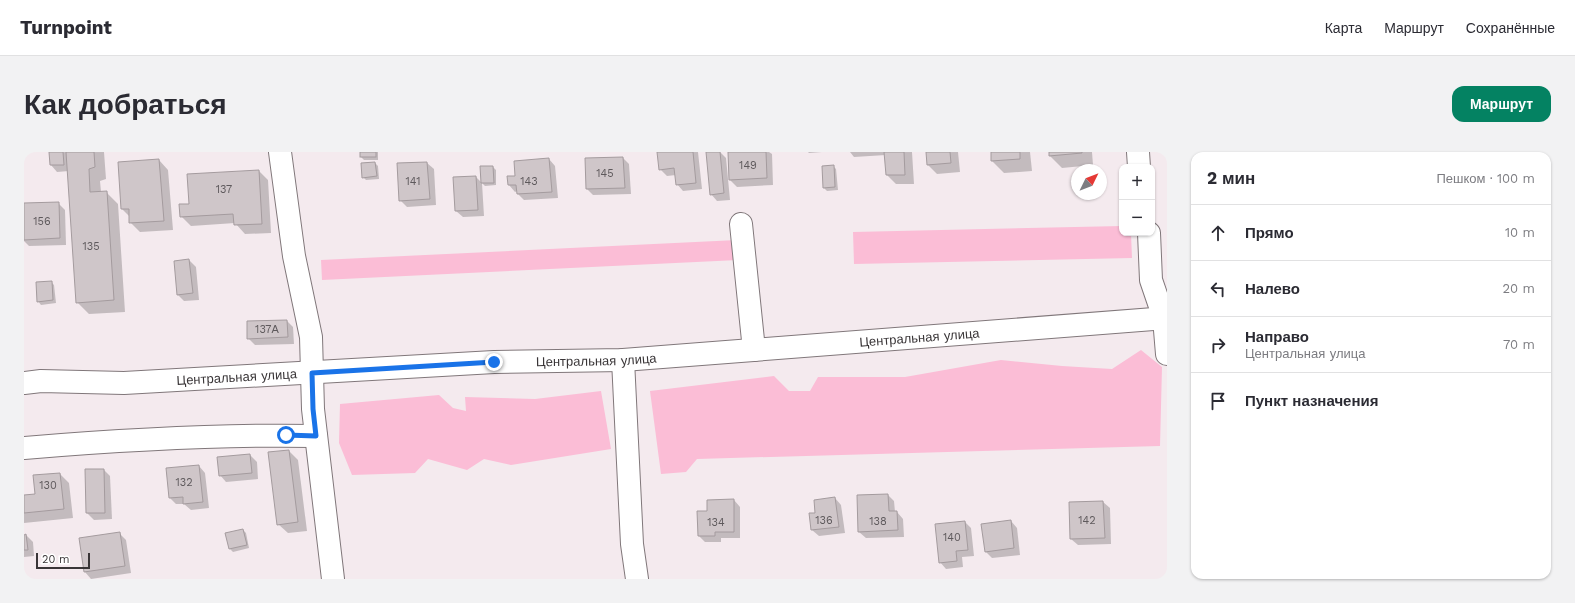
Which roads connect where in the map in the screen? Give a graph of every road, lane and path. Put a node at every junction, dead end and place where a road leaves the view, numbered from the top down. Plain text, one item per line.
1 (280, 152) edge
2 (1138, 152) edge
3 (1139, 164) edge
4 (741, 224) dead end
5 (1149, 236) edge
6 (1166, 318) edge
7 (754, 350) junction
8 (1167, 354) edge
9 (623, 360) junction
10 (312, 373) junction
11 (24, 383) edge
12 (316, 436) junction
13 (24, 448) edge
14 (333, 579) edge
15 (637, 579) edge

1 - 10 street
2 - 3 street
4 - 7 street
5 - 6 street
6 - 7 street, Центральная улица
6 - 8 street
7 - 9 street, Центральная улица
9 - 10 street, Центральная улица
9 - 15 street
10 - 11 street, Центральная улица
10 - 12 street
12 - 13 street
12 - 14 street

